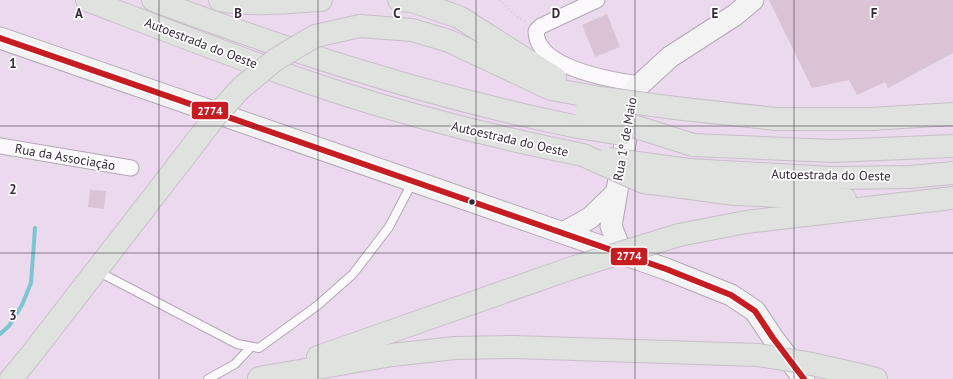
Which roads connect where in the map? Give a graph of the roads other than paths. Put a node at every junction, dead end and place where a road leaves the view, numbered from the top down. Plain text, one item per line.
1 (87, 0) edge
2 (153, 0) edge
3 (220, 0) edge
4 (321, 0) edge
5 (399, 0) edge
6 (597, 0) edge
7 (753, 0) edge
8 (0, 38) edge
9 (639, 84) junction
10 (590, 112) junction
11 (953, 114) edge
12 (0, 146) edge
13 (953, 146) edge
14 (131, 168) dead end
15 (953, 173) edge
16 (690, 179) junction
17 (413, 181) junction
18 (616, 194) junction
19 (953, 198) edge
20 (590, 218) junction
21 (611, 226) junction
22 (563, 233) junction
23 (591, 243) junction
24 (622, 254) junction
25 (96, 271) junction
26 (251, 347) junction
27 (866, 377) edge
28 (11, 379) edge
29 (208, 379) edge
30 (259, 379) edge
31 (804, 379) edge

1 - 16 highway, Autoestrada do Oeste, bridge
2 - 10 highway, Autoestrada do Oeste
3 - 4 highway
5 - 10 highway
6 - 9 street
7 - 9 street, Rua 1º de Maio
8 - 17 street
9 - 18 street, Rua 1º de Maio
10 - 11 highway, bridge
10 - 13 highway, Autoestrada do Oeste, bridge
10 - 25 highway, bridge
12 - 14 street, Rua da Associação
15 - 16 highway, Autoestrada do Oeste
16 - 19 highway
17 - 22 street
17 - 26 lane
18 - 20 street, Rua 1º de Maio
18 - 21 street, Rua 1º de Maio
19 - 30 highway, bridge
20 - 22 street, Rua 1º de Maio
20 - 23 street
21 - 23 street
21 - 24 street
22 - 23 street
23 - 24 street
24 - 31 street
25 - 26 lane
25 - 28 highway
26 - 29 lane
27 - 30 highway, bridge

